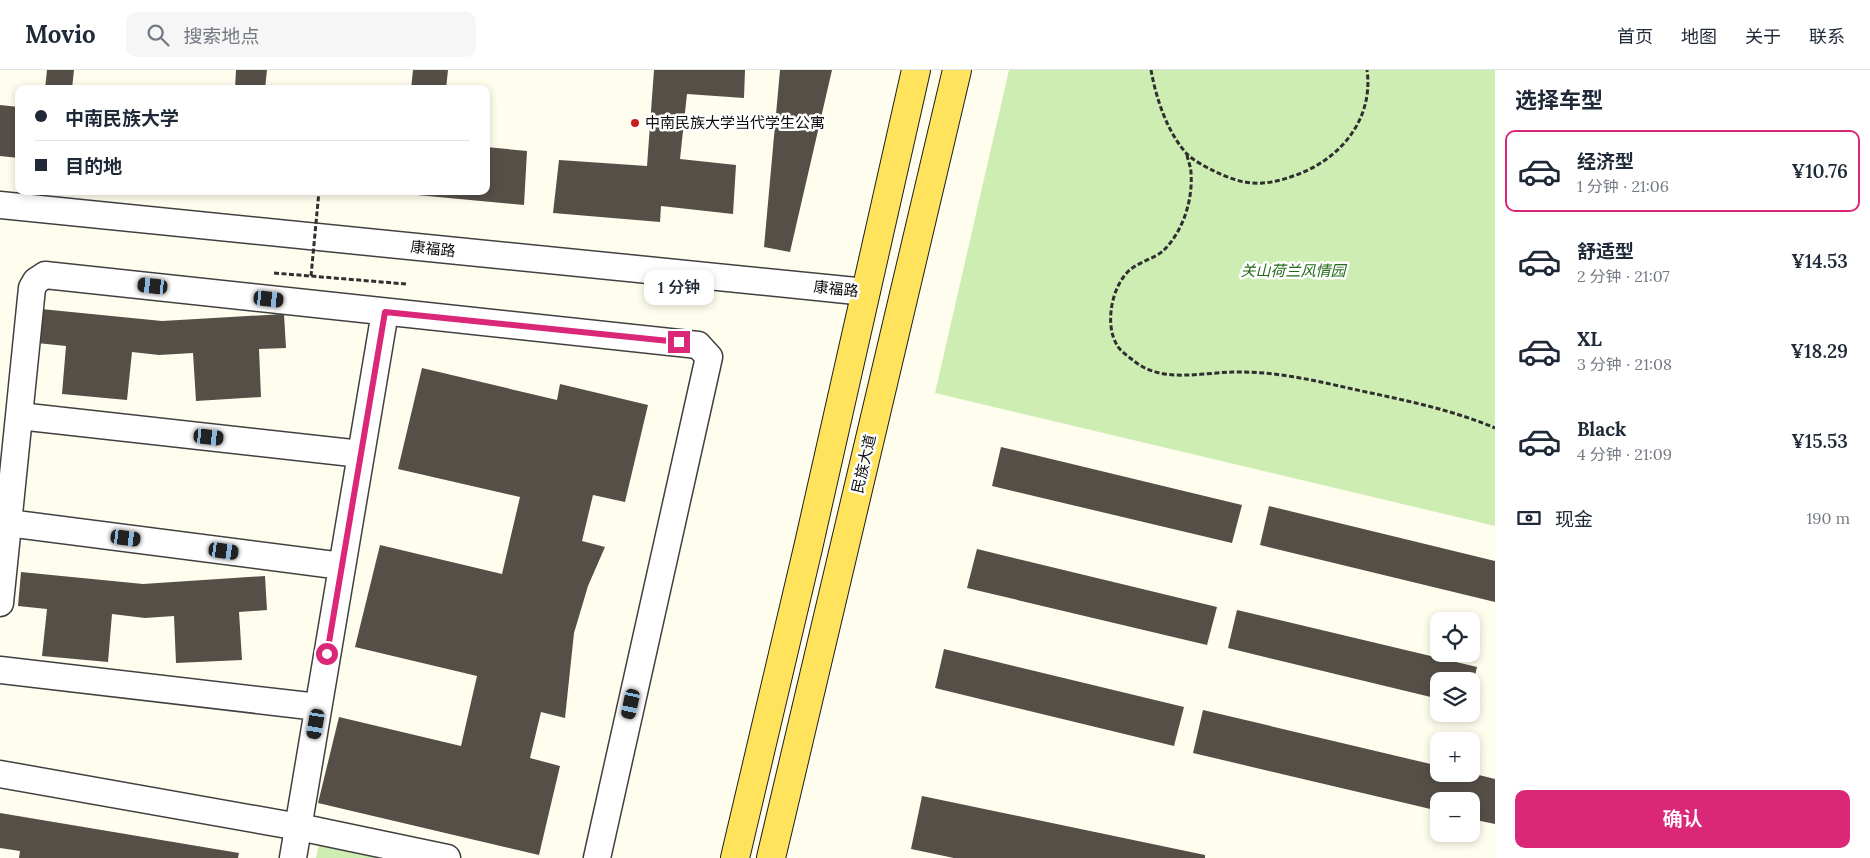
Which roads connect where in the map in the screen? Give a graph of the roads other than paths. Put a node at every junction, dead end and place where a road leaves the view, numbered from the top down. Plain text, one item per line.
1 (916, 70) edge
2 (957, 70) edge
3 (0, 205) edge
4 (866, 292) junction
5 (385, 312) junction
6 (19, 416) junction
7 (361, 454) junction
8 (8, 523) junction
9 (342, 566) junction
10 (0, 603) edge
11 (0, 670) edge
12 (318, 707) junction
13 (0, 774) edge
14 (298, 827) junction
15 (293, 858) edge
16 (447, 858) edge
17 (597, 858) edge
18 (735, 858) edge
19 (771, 858) edge

1 - 4 main road
2 - 19 main road, 民族大道
3 - 4 street, 康福路
4 - 18 main road
5 - 6 street
5 - 7 street
5 - 17 street
6 - 7 street
6 - 8 street
7 - 9 street
8 - 9 street
8 - 10 street
9 - 12 street
11 - 12 street
12 - 14 street
13 - 14 street
14 - 15 street
14 - 16 street

